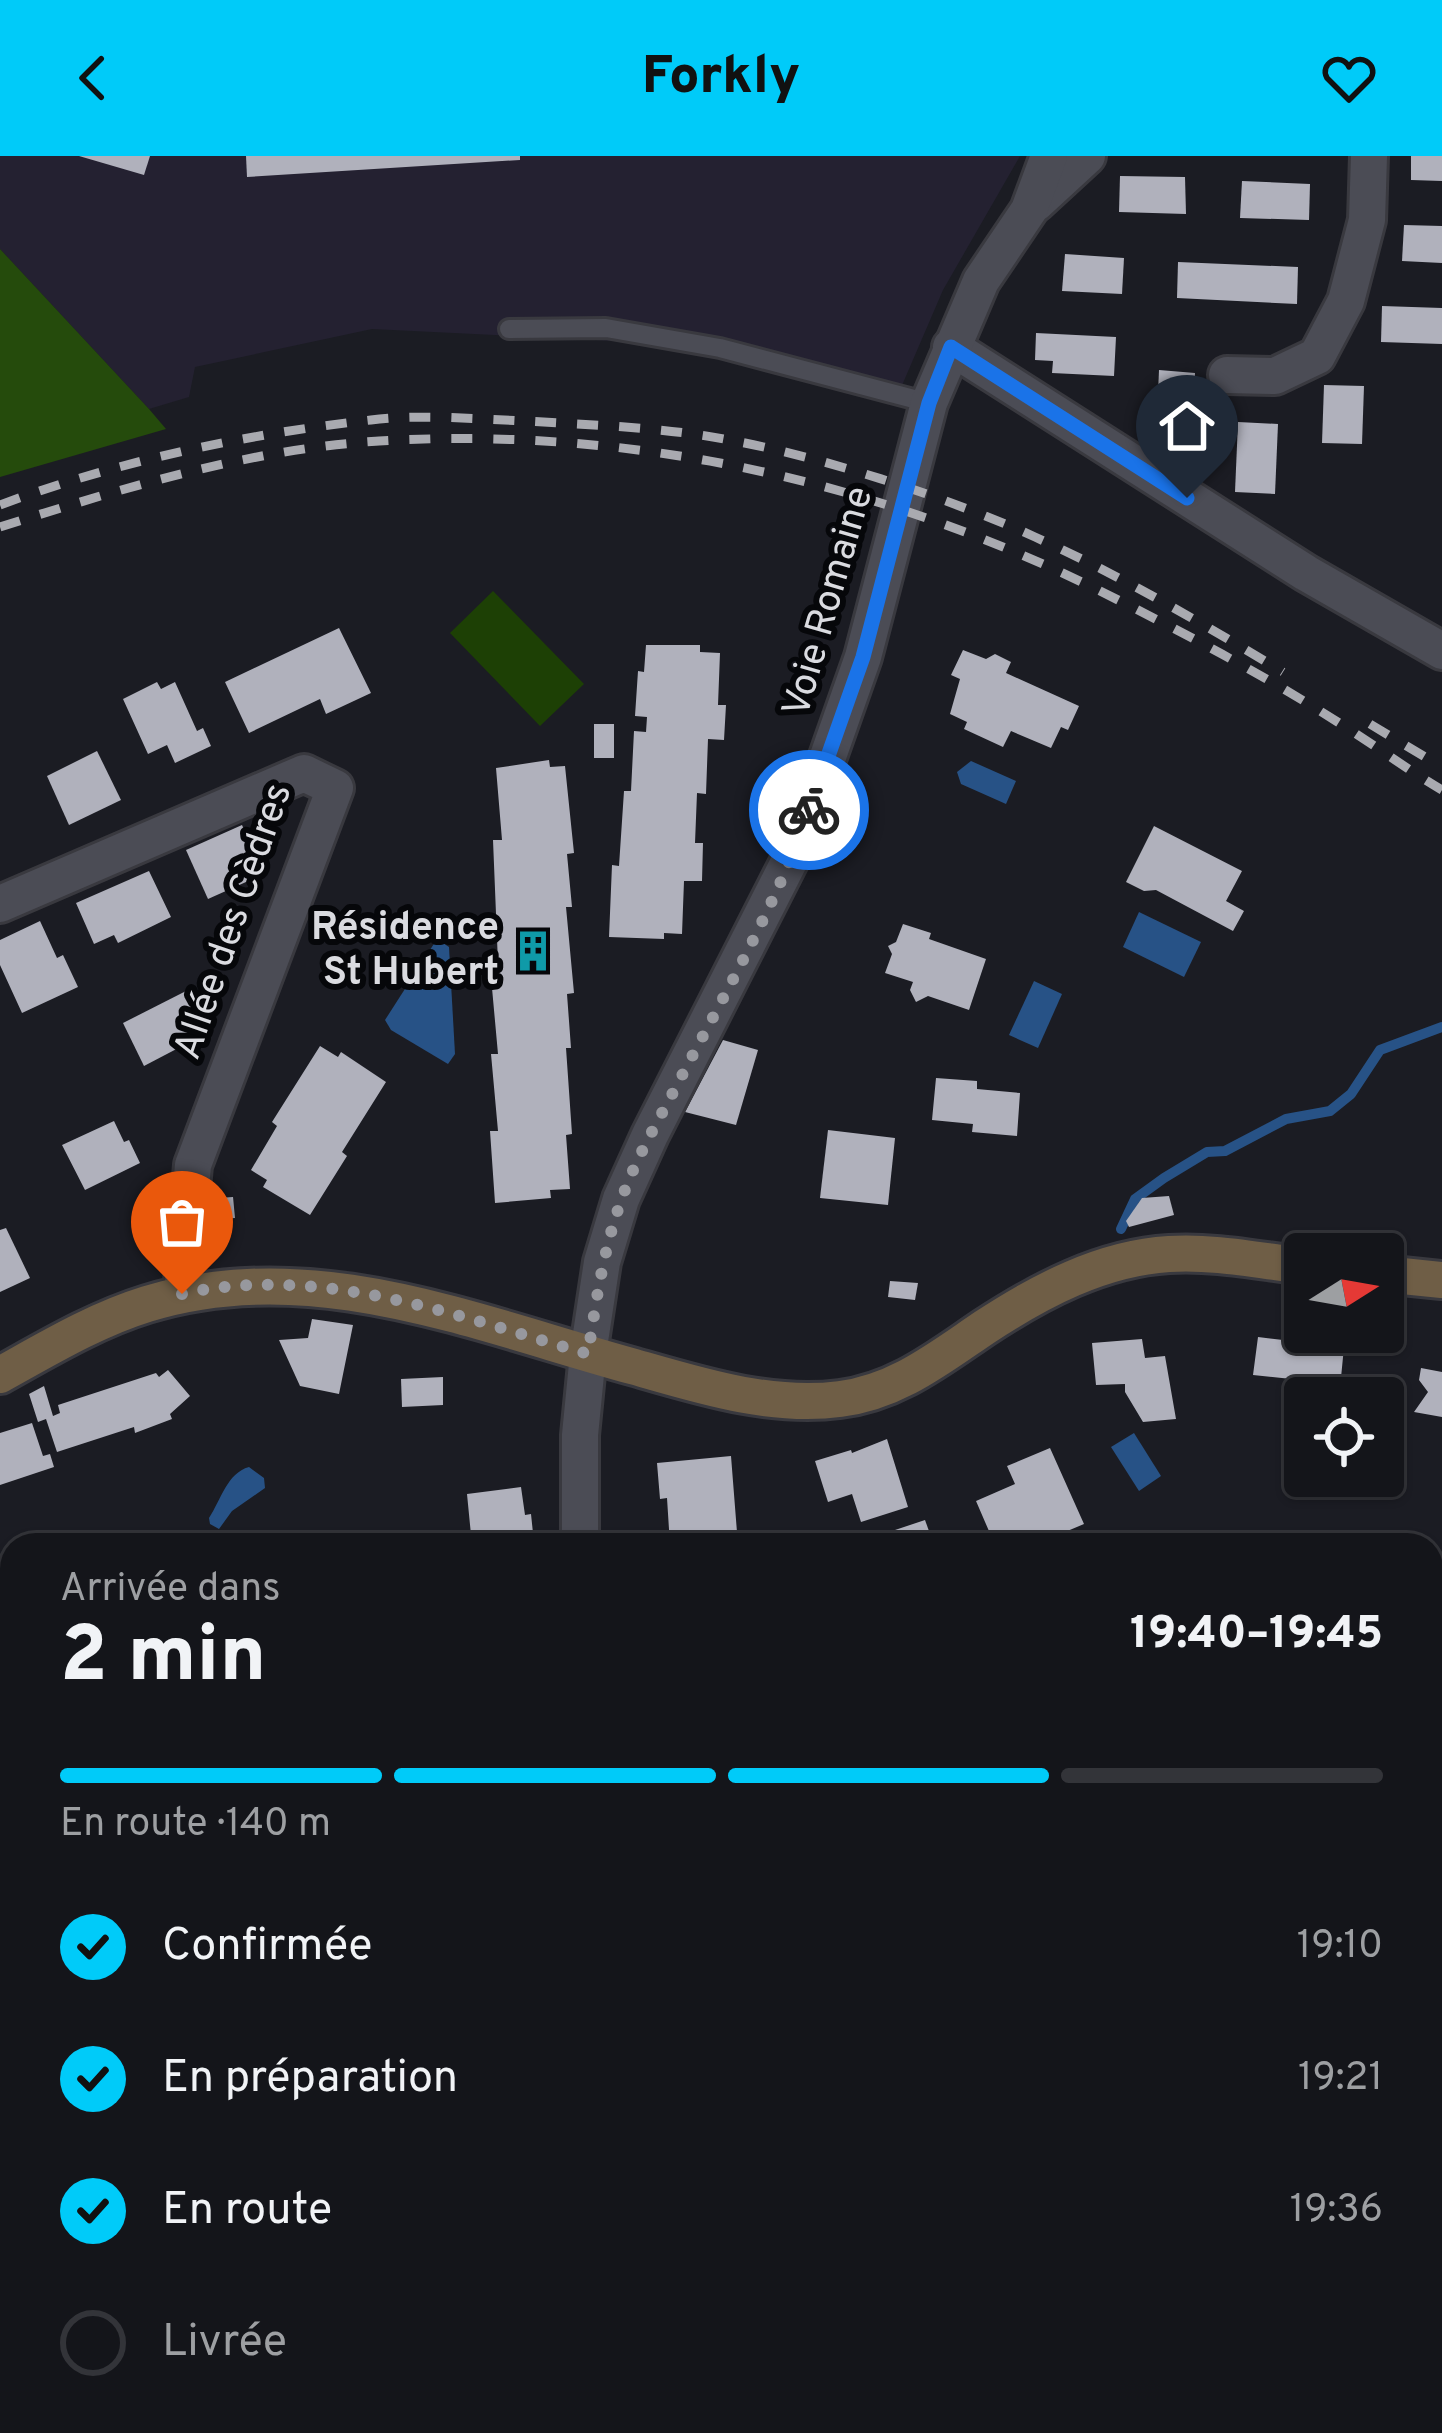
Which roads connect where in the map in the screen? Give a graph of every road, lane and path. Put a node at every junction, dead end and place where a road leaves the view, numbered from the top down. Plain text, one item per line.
1 (1049, 156) edge
2 (1087, 156) edge
3 (1369, 156) edge
4 (1028, 210) junction
5 (508, 329) dead end
6 (951, 347) junction
7 (1228, 375) dead end
8 (929, 403) junction
9 (1442, 651) edge
10 (0, 904) edge
11 (1284, 1264) edge
12 (1404, 1276) edge
13 (1442, 1280) edge
14 (182, 1294) junction
15 (588, 1354) junction
16 (0, 1375) edge
17 (580, 1533) edge

1 - 4 street, Voie Romaine
2 - 4 street, Voie Romaine
3 - 7 street
4 - 6 street, Voie Romaine
5 - 8 lane
6 - 8 street, Voie Romaine
6 - 9 street
8 - 15 street, Voie Romaine
10 - 14 street, Allée des Cèdres
11 - 15 main road
12 - 13 main road
14 - 15 main road
14 - 16 main road
15 - 17 street, Voie Romaine

